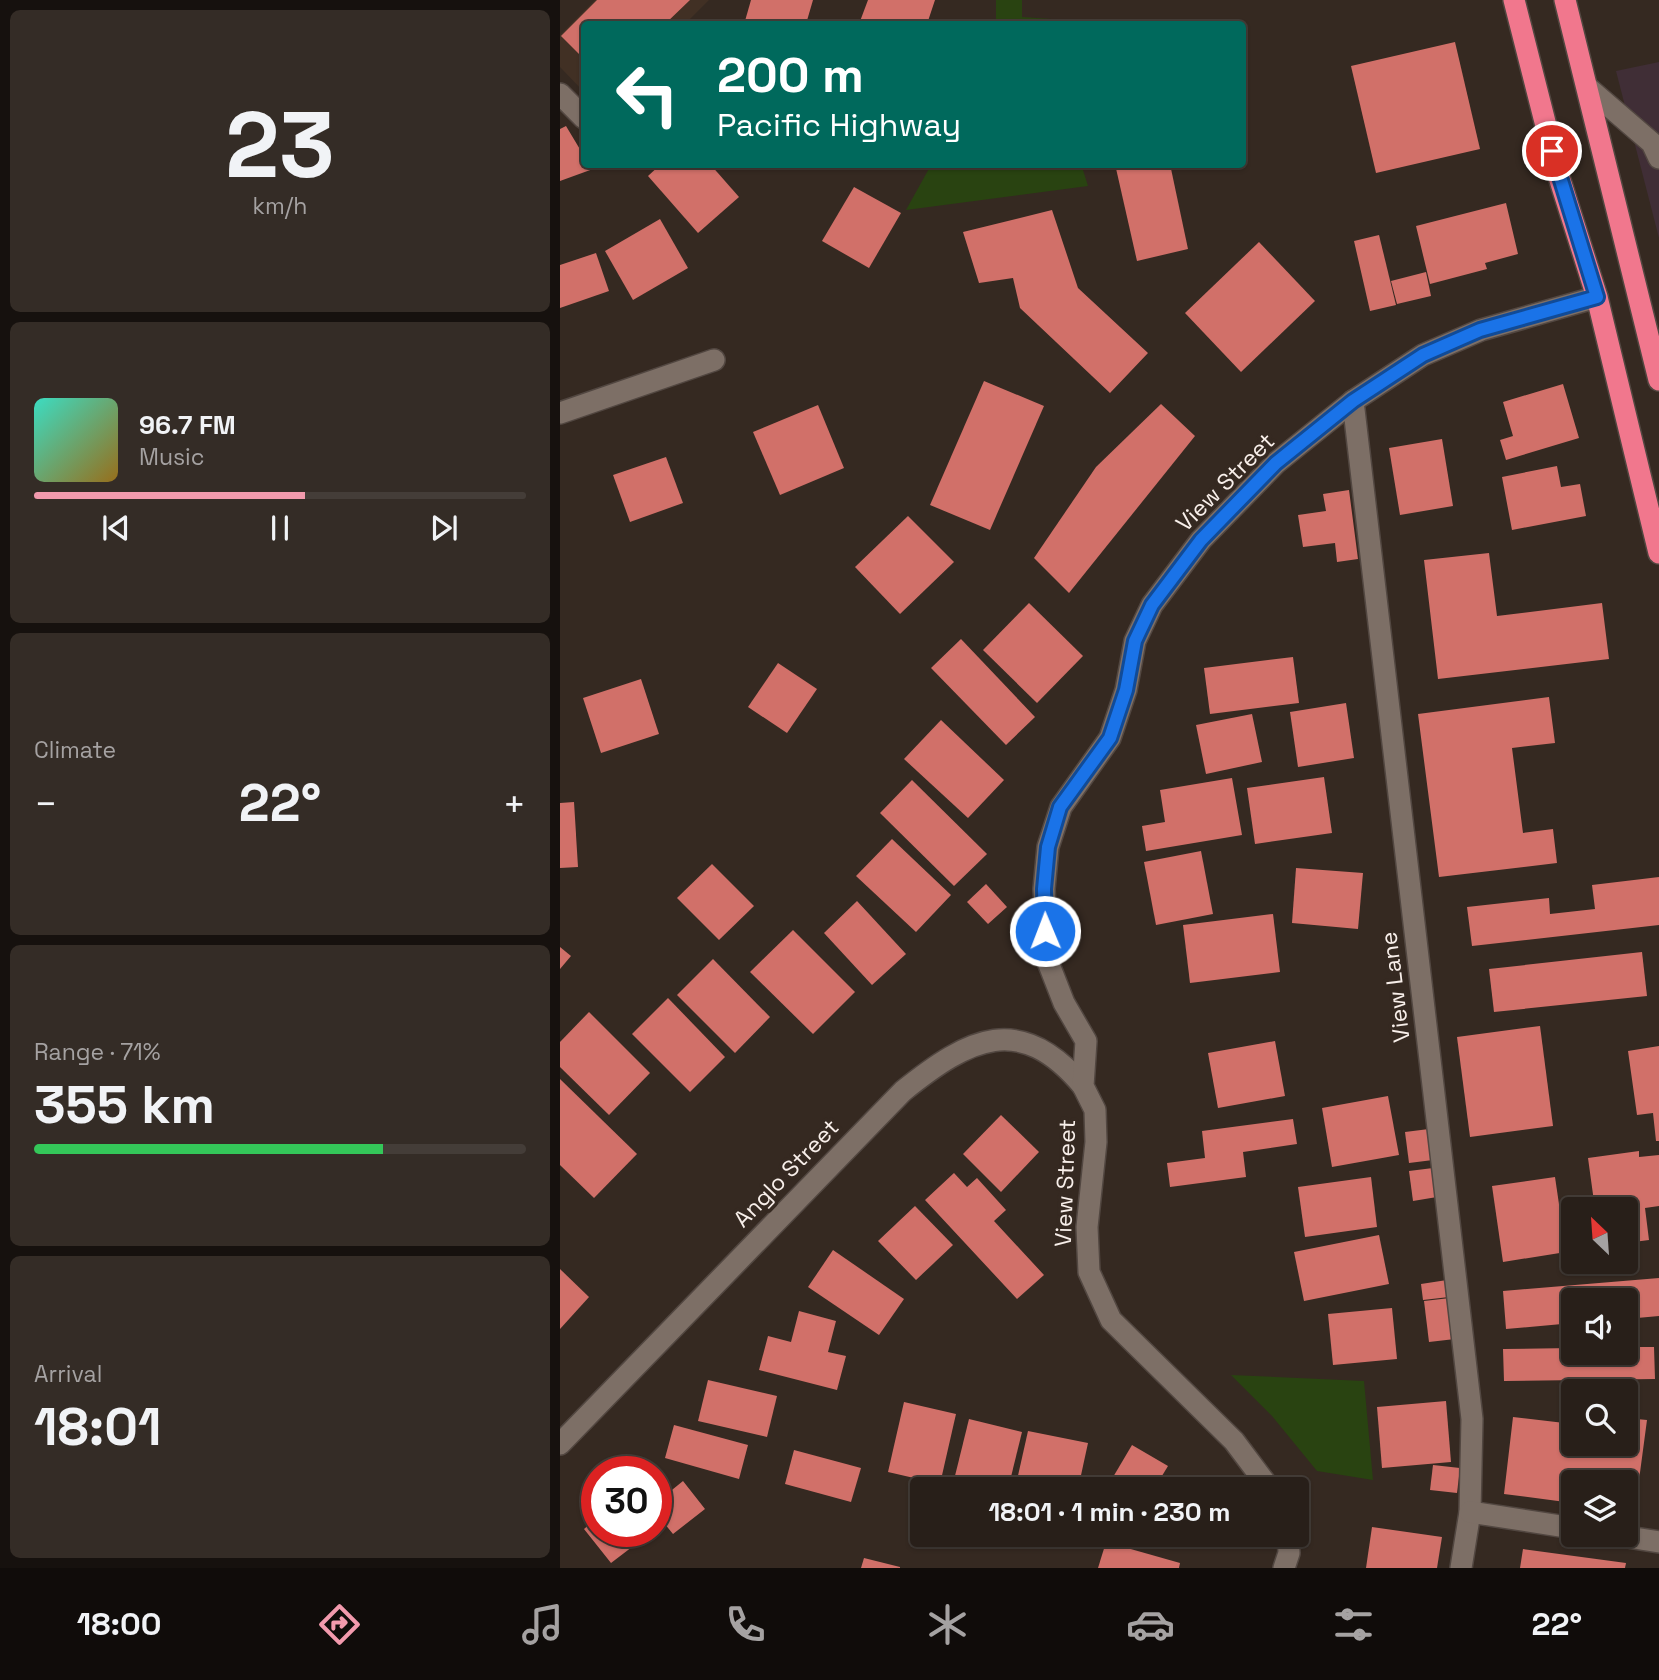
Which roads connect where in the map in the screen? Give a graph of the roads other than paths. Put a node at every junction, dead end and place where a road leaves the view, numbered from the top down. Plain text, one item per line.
1 (1514, 0) edge
2 (1565, 0) edge
3 (1587, 87) junction
4 (560, 94) edge
5 (581, 115) edge
6 (1659, 158) edge
7 (1597, 297) junction
8 (714, 360) dead end
9 (1659, 380) edge
10 (1353, 401) junction
11 (560, 413) edge
12 (1659, 553) edge
13 (1083, 1086) junction
14 (560, 1444) edge
15 (1261, 1477) edge
16 (1470, 1512) junction
17 (1561, 1526) edge
18 (1638, 1539) edge
19 (1659, 1542) edge
20 (1289, 1547) edge
21 (1284, 1568) edge
22 (1461, 1568) edge

1 - 7 highway
2 - 3 highway
3 - 6 street
3 - 9 highway
4 - 5 street
7 - 10 street, View Street
7 - 12 highway
8 - 11 street
10 - 13 street, View Street
10 - 16 street, View Lane
13 - 14 street, Anglo Street
13 - 15 street, View Street
16 - 17 street
16 - 22 street, View Lane
18 - 19 street
20 - 21 street

